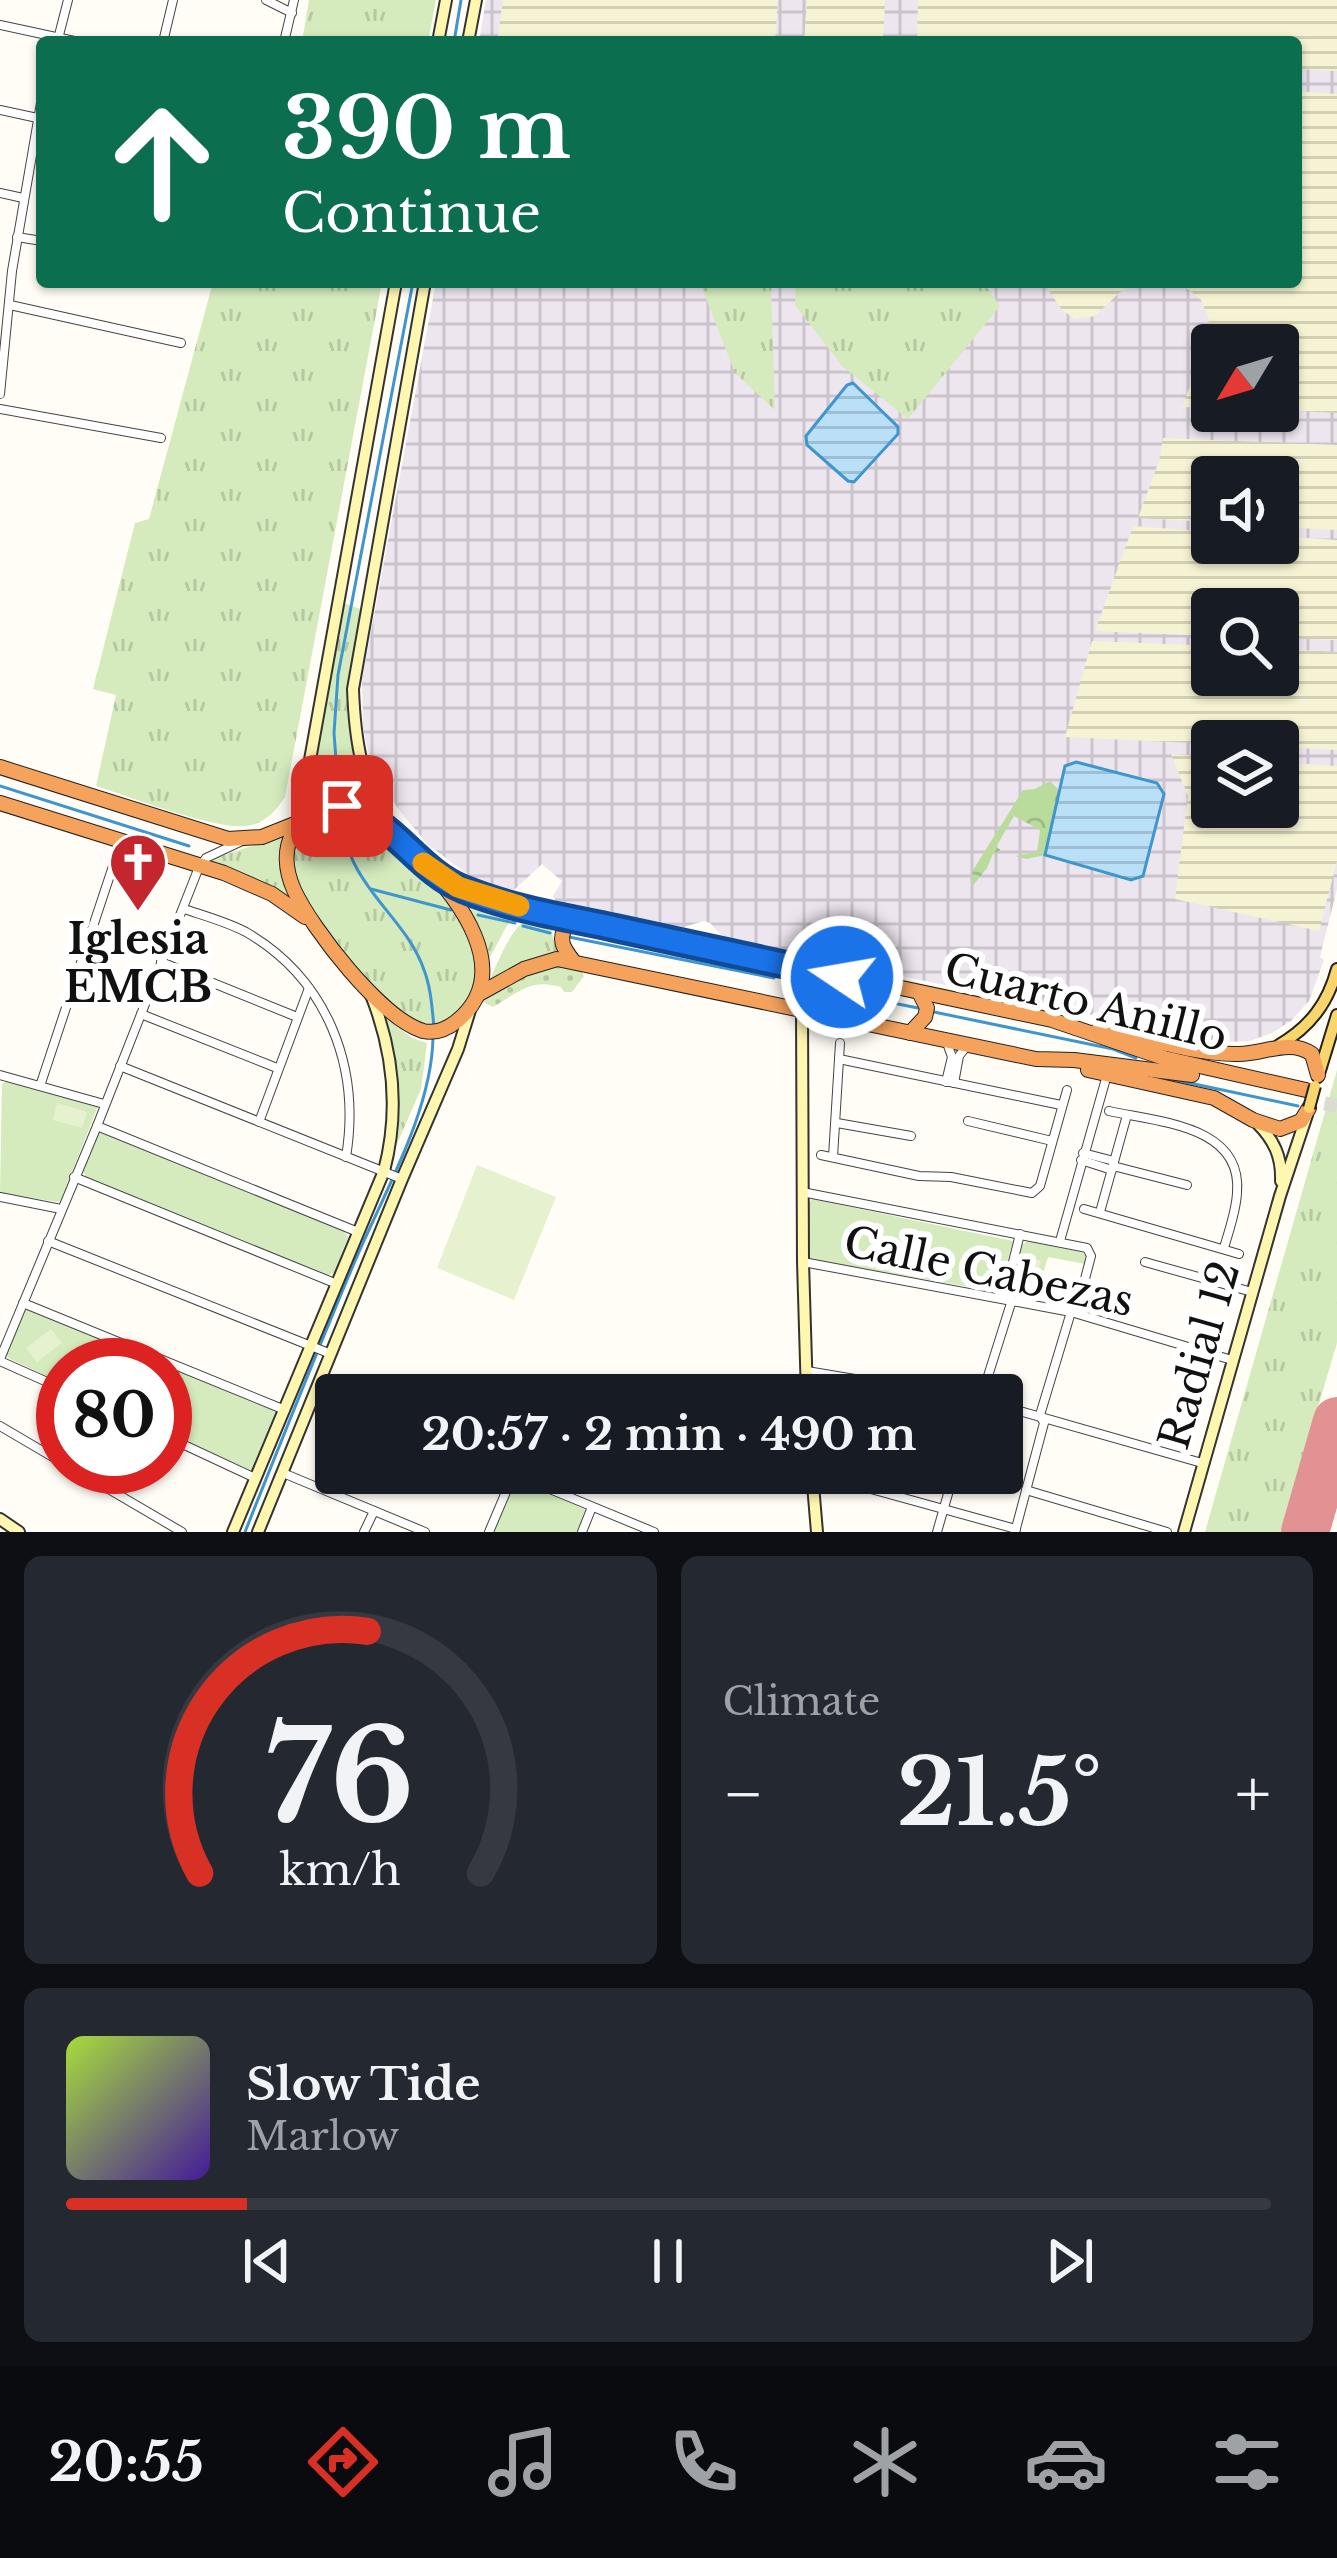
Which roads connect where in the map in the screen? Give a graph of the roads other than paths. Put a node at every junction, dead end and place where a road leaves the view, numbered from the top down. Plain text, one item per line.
1 (68, 0) edge
2 (173, 0) edge
3 (266, 0) edge
4 (294, 0) edge
5 (446, 0) edge
6 (476, 0) edge
7 (292, 13) junction
8 (0, 25) edge
9 (43, 36) edge
10 (59, 36) edge
11 (164, 36) edge
12 (286, 36) edge
13 (440, 36) edge
14 (468, 36) edge
15 (0, 110) edge
16 (36, 117) edge
17 (36, 133) edge
18 (0, 193) edge
19 (23, 198) junction
20 (17, 237) junction
21 (36, 241) edge
22 (0, 268) edge
23 (12, 271) junction
24 (395, 288) edge
25 (423, 288) edge
26 (10, 305) junction
27 (181, 343) dead end
28 (2, 352) edge
29 (0, 394) edge
30 (0, 409) edge
31 (161, 438) dead end
32 (0, 767) edge
33 (0, 803) edge
34 (298, 822) junction
35 (389, 830) junction
36 (243, 840) junction
37 (121, 841) junction
38 (199, 867) junction
39 (432, 872) junction
40 (184, 909) junction
41 (581, 921) junction
42 (314, 923) junction
43 (574, 962) junction
44 (166, 964) junction
45 (1337, 969) edge
46 (309, 986) junction
47 (370, 992) junction
48 (920, 994) junction
49 (475, 1001) junction
50 (802, 1010) junction
51 (1337, 1015) edge
52 (145, 1016) junction
53 (297, 1017) junction
54 (1052, 1020) junction
55 (910, 1033) junction
56 (944, 1040) junction
57 (840, 1043) dead end
58 (972, 1046) junction
59 (1272, 1048) junction
60 (1036, 1059) junction
61 (839, 1060) junction
62 (120, 1066) junction
63 (277, 1068) junction
64 (1107, 1074) junction
65 (0, 1075) edge
66 (950, 1082) junction
67 (40, 1086) junction
68 (1067, 1090) dead end
69 (1310, 1091) junction
70 (104, 1104) junction
71 (1061, 1106) junction
72 (1109, 1111) dead end
73 (1127, 1115) junction
74 (1253, 1120) junction
75 (968, 1121) dead end
76 (259, 1122) junction
77 (837, 1123) junction
78 (97, 1126) junction
79 (911, 1136) dead end
80 (1052, 1141) junction
81 (821, 1155) dead end
82 (346, 1156) junction
83 (833, 1157) junction
84 (1082, 1157) junction
85 (1113, 1166) junction
86 (393, 1175) junction
87 (74, 1177) junction
88 (1187, 1185) dead end
89 (802, 1192) junction
90 (1280, 1196) junction
91 (0, 1197) edge
92 (61, 1209) junction
93 (1084, 1209) dead end
94 (1100, 1212) junction
95 (358, 1232) junction
96 (1020, 1234) junction
97 (48, 1240) junction
98 (1060, 1241) junction
99 (1223, 1248) junction
100 (1239, 1254) dead end
101 (802, 1262) junction
102 (1145, 1262) dead end
103 (337, 1284) junction
104 (1252, 1292) junction
105 (1008, 1299) junction
106 (23, 1304) junction
107 (1073, 1312) junction
108 (313, 1346) junction
109 (329, 1353) junction
110 (0, 1360) edge
111 (1232, 1360) junction
112 (807, 1371) joint
113 (825, 1374) edge
114 (988, 1374) edge
115 (36, 1377) edge
116 (314, 1394) joint
117 (285, 1410) junction
118 (1023, 1411) edge
119 (1040, 1415) junction
120 (0, 1426) edge
121 (36, 1447) edge
122 (192, 1449) edge
123 (1202, 1462) junction
124 (283, 1473) junction
125 (255, 1478) junction
126 (1026, 1490) junction
127 (117, 1494) edge
128 (504, 1494) edge
129 (562, 1494) edge
130 (814, 1494) edge
131 (887, 1494) edge
132 (948, 1494) edge
133 (592, 1507) junction
134 (944, 1510) junction
135 (374, 1511) junction
136 (0, 1519) edge
137 (1015, 1531) edge
138 (19, 1532) edge
139 (182, 1532) edge
140 (233, 1532) edge
141 (258, 1532) edge
142 (364, 1532) edge
143 (425, 1532) edge
144 (489, 1532) edge
145 (582, 1532) edge
146 (654, 1532) edge
147 (817, 1532) edge
148 (938, 1532) edge
149 (1167, 1532) edge
150 (1184, 1532) edge

1 - 10 street
2 - 11 street
3 - 7 street
4 - 7 street
5 - 13 main road
6 - 14 main road
7 - 12 street
8 - 9 street
15 - 16 street
17 - 19 street
18 - 19 street
19 - 20 street
20 - 21 street
20 - 23 street
22 - 23 street
23 - 26 street
24 - 34 main road
25 - 35 main road
26 - 27 street
26 - 28 street
28 - 29 street
30 - 31 street
32 - 36 highway
33 - 37 highway
34 - 35 highway
34 - 36 highway
34 - 42 highway
35 - 39 highway
36 - 38 street
37 - 38 highway
37 - 67 street
38 - 40 street
38 - 42 highway
39 - 41 highway, Cuarto Anillo
39 - 49 highway
40 - 44 street
40 - 46 street
41 - 43 highway
41 - 48 highway, Cuarto Anillo
42 - 47 highway
43 - 49 highway, Cuarto Anillo
43 - 50 highway, Cuarto Anillo
44 - 52 street
44 - 53 street
45 - 59 main road
46 - 53 street
46 - 82 street
47 - 49 highway, Cuarto Anillo
47 - 86 main road
48 - 54 highway, Cuarto Anillo
48 - 55 highway
49 - 86 main road
50 - 55 highway, Cuarto Anillo
50 - 89 main road
51 - 69 main road, Radial 12
52 - 62 street
52 - 63 street
53 - 63 street
54 - 59 highway
54 - 69 highway, Cuarto Anillo
55 - 56 highway, Cuarto Anillo
56 - 58 highway, Cuarto Anillo
56 - 66 street
57 - 61 street
58 - 60 highway, Cuarto Anillo
58 - 66 street
59 - 69 highway
60 - 64 highway
60 - 69 highway, Cuarto Anillo
61 - 66 street
61 - 77 street
62 - 70 street
62 - 76 street
63 - 76 street
64 - 74 highway
64 - 84 street
65 - 67 street
66 - 71 street
67 - 70 street
68 - 71 street
69 - 74 highway
69 - 90 main road, Radial 12
70 - 78 street
71 - 80 street
72 - 73 street
73 - 85 street
73 - 99 street
74 - 90 main road, Radial 12
75 - 80 street
76 - 82 street
77 - 79 street
77 - 83 street
78 - 87 street
78 - 95 street
80 - 83 street
81 - 83 street
82 - 86 street
84 - 85 street
84 - 98 street
85 - 88 street
85 - 94 street
86 - 95 main road
86 - 109 main road
87 - 92 street
87 - 103 street
89 - 96 street
89 - 101 main road
90 - 104 main road, Radial 12
91 - 92 street
92 - 97 street
93 - 94 street
94 - 99 street
95 - 103 main road
96 - 98 street
96 - 105 street
97 - 106 street
97 - 108 street
98 - 107 street
99 - 100 street
101 - 105 street, Calle Cabezas
101 - 112 main road
102 - 104 street
103 - 108 main road
104 - 111 main road, Radial 12
105 - 107 street, Calle Cabezas
105 - 114 street
106 - 110 street
106 - 117 street
107 - 111 street, Calle Cabezas
107 - 119 street
108 - 109 street
108 - 117 main road
109 - 116 main road
110 - 115 street
111 - 123 main road, Radial 12
112 - 113 street
116 - 124 main road
117 - 125 main road
118 - 119 street
119 - 123 street
119 - 126 street
120 - 121 street
122 - 125 street
123 - 150 main road, Radial 12
124 - 135 street
124 - 141 main road
125 - 140 main road
126 - 137 street
126 - 149 street
127 - 139 street
128 - 144 street
129 - 133 street
130 - 147 main road
131 - 134 street
132 - 134 street
133 - 145 street
133 - 146 street
134 - 137 street
134 - 148 street
135 - 142 street
135 - 143 street
136 - 138 main road

